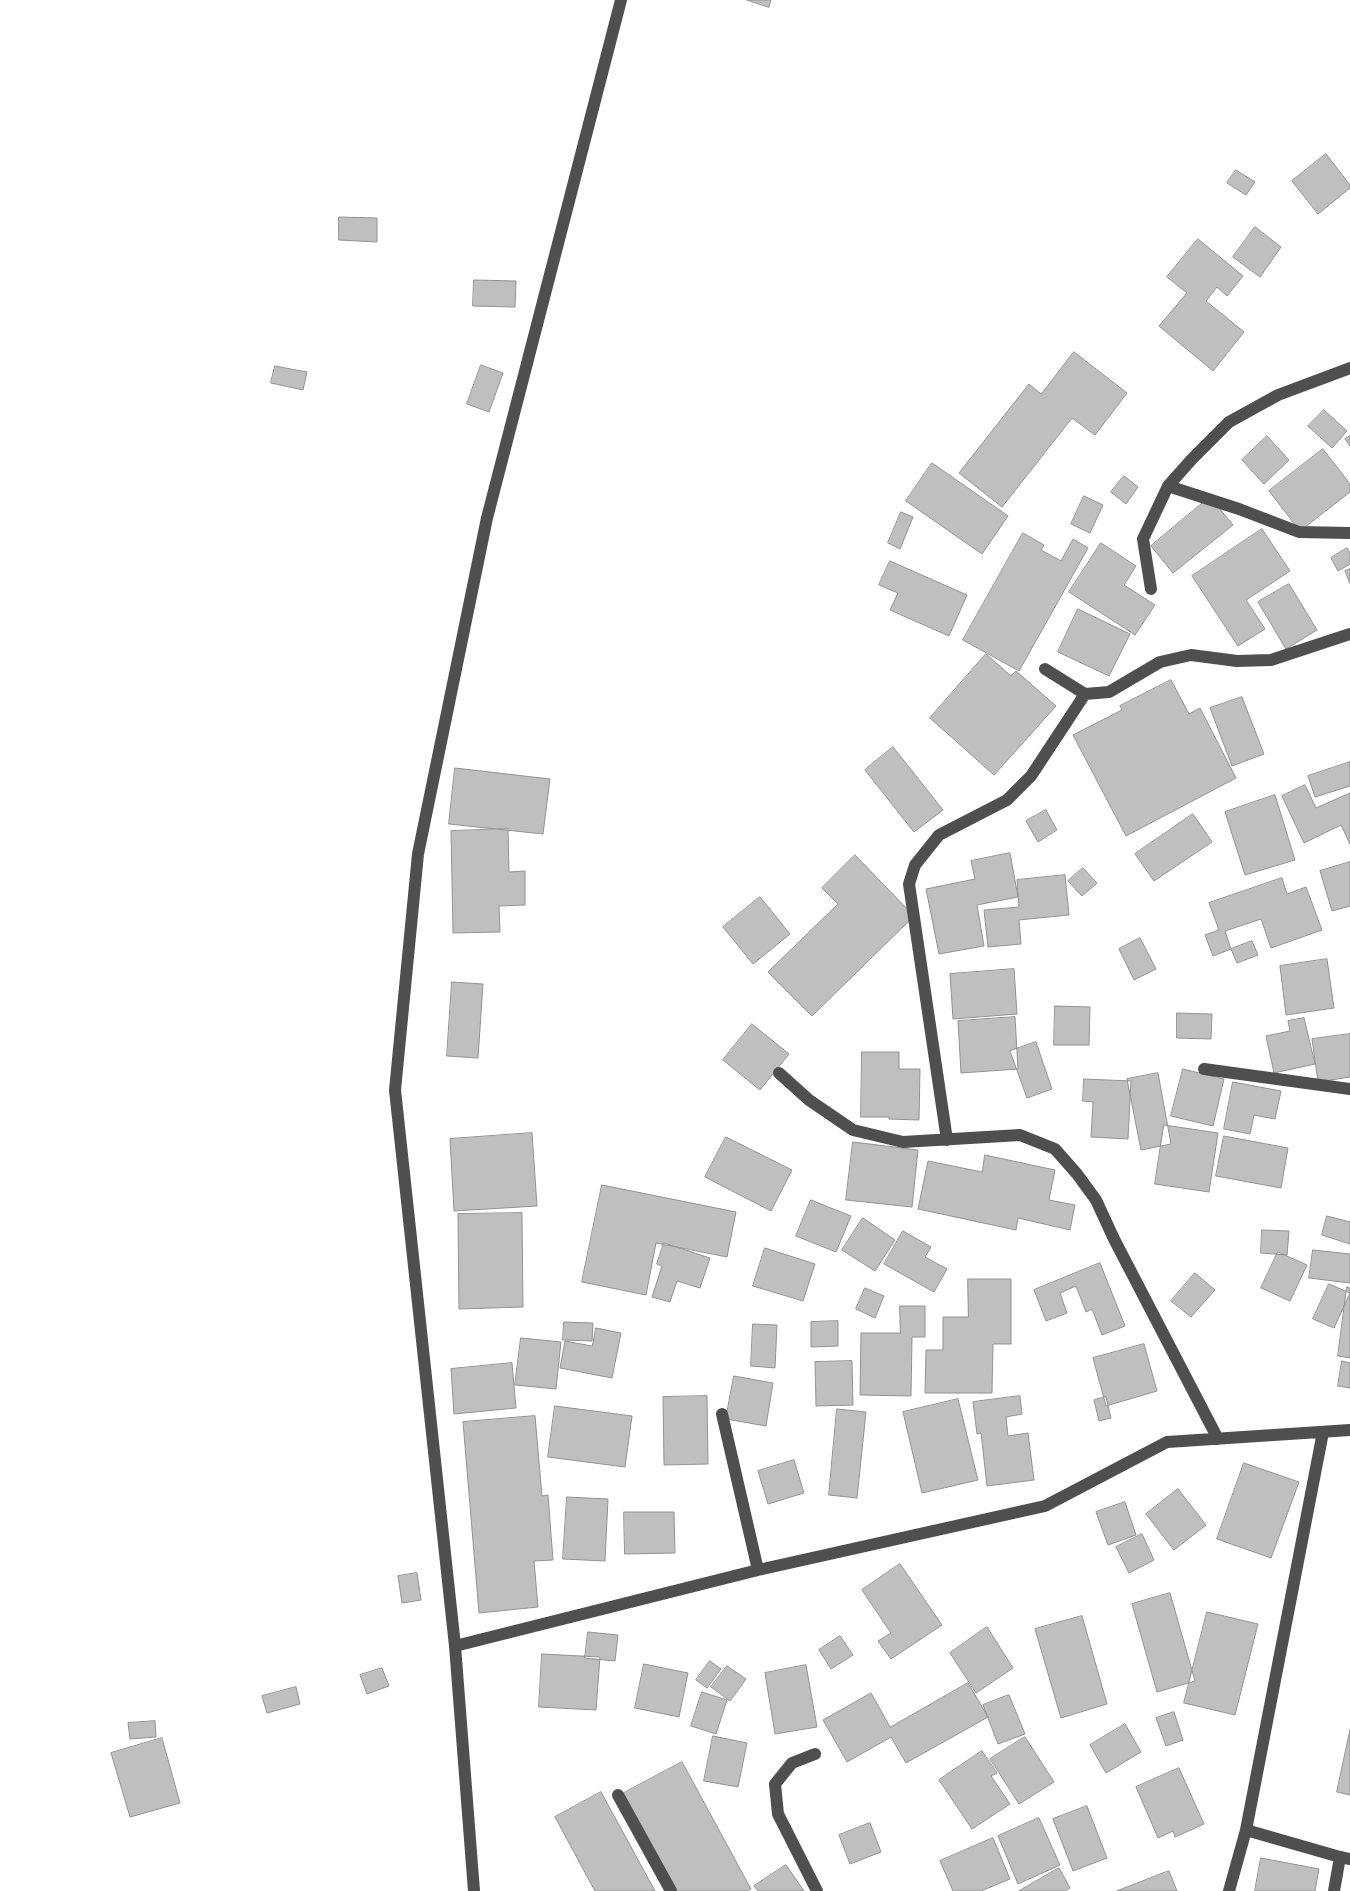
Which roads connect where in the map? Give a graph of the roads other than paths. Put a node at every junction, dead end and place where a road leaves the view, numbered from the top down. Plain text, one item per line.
1 (620, 0) edge
2 (1350, 368) edge
3 (1168, 486) junction
4 (1350, 533) edge
5 (1151, 589) dead end
6 (1350, 634) edge
7 (1045, 669) dead end
8 (1085, 694) junction
9 (1204, 1069) dead end
10 (779, 1073) dead end
11 (1350, 1088) edge
12 (947, 1140) junction
13 (722, 1414) dead end
14 (1350, 1430) edge
15 (1323, 1432) junction
16 (1218, 1439) junction
17 (758, 1570) junction
18 (455, 1646) junction
19 (815, 1754) dead end
20 (618, 1795) dead end
21 (1246, 1830) junction
22 (1345, 1858) edge
23 (474, 1891) edge
24 (671, 1891) edge
25 (817, 1891) edge
26 (1229, 1891) edge
27 (1334, 1891) edge

1 - 18 street
2 - 3 street
3 - 4 street
3 - 5 street
6 - 8 street
7 - 8 street
8 - 12 street
9 - 11 street
10 - 12 street
12 - 16 street
13 - 17 street
14 - 15 street
15 - 16 street
15 - 21 street
16 - 17 street
17 - 18 street
18 - 23 street
19 - 25 street
20 - 24 street
21 - 22 street
21 - 26 street
22 - 27 street

